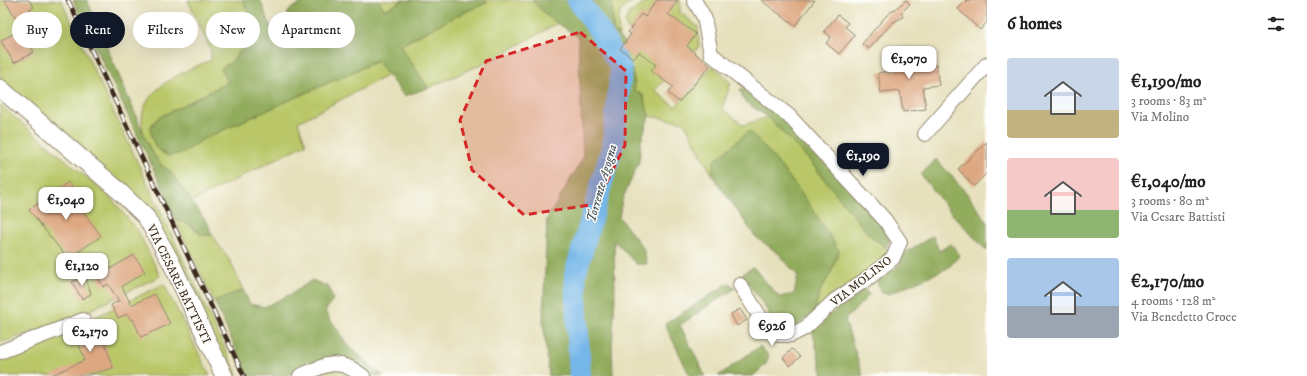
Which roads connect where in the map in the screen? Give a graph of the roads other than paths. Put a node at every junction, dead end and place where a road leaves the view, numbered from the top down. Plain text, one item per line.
1 (694, 0) edge
2 (987, 64) edge
3 (0, 88) edge
4 (925, 134) dead end
5 (740, 285) dead end
6 (83, 320) dead end
7 (0, 352) edge
8 (224, 376) edge
9 (300, 376) edge
10 (363, 376) edge

1 - 5 street, VIA MOLINO
2 - 4 street
3 - 8 street, VIA CESARE BATTISTI
6 - 7 street
9 - 10 street

